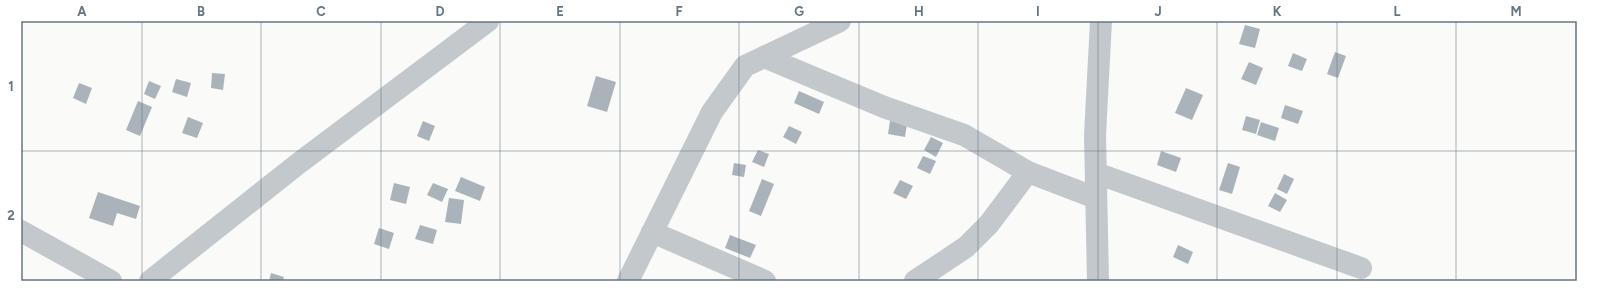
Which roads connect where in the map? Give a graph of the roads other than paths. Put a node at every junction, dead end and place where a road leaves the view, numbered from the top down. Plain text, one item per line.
1 (488, 21) edge
2 (840, 21) edge
3 (1101, 21) edge
4 (764, 57) junction
5 (1028, 172) junction
6 (1096, 173) junction
7 (1096, 198) junction
8 (21, 231) edge
9 (652, 232) junction
10 (1361, 268) dead end
11 (111, 281) edge
12 (150, 281) edge
13 (628, 281) edge
14 (765, 281) edge
15 (915, 281) edge
16 (1098, 281) edge

1 - 12 street
2 - 4 street
3 - 6 street
4 - 5 street
4 - 9 street
5 - 7 street
5 - 15 street
6 - 7 street
6 - 10 street
7 - 16 street
8 - 11 street
9 - 13 street
9 - 14 street

